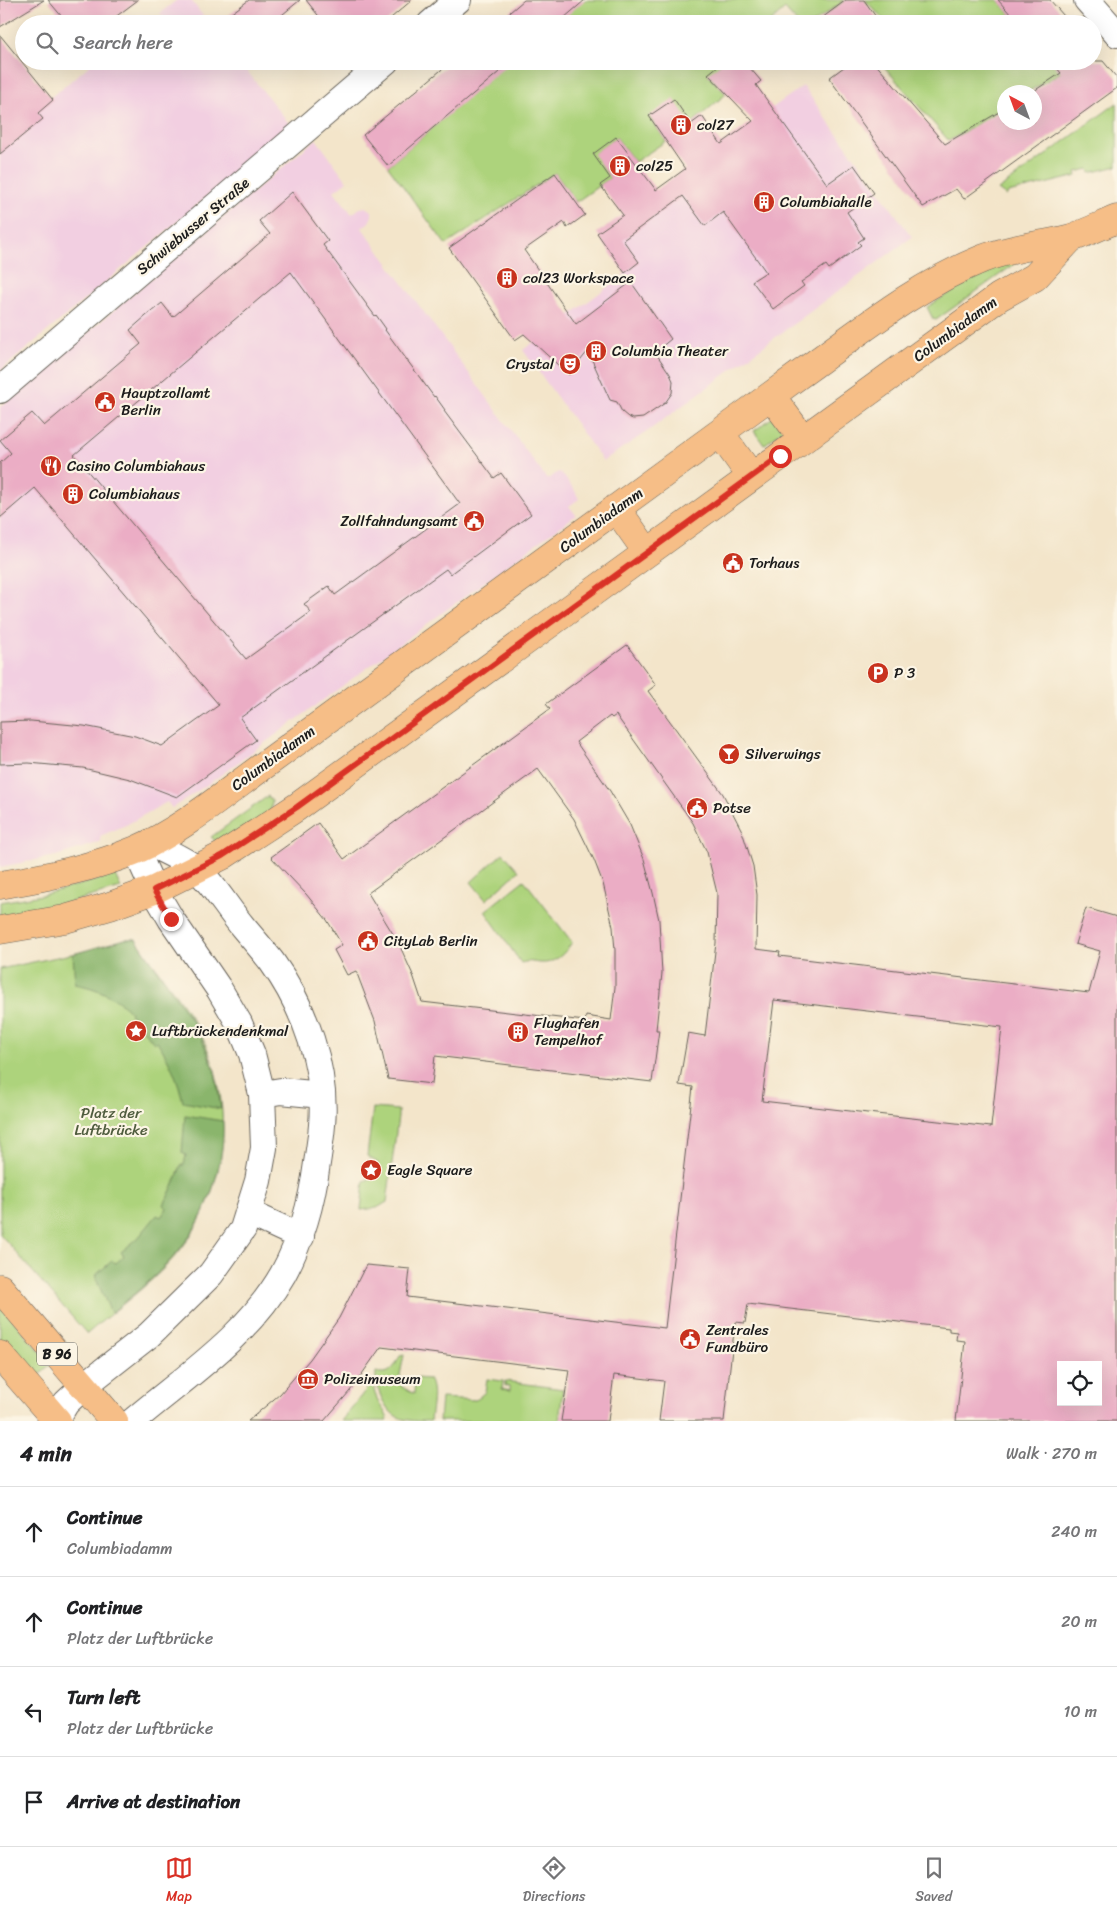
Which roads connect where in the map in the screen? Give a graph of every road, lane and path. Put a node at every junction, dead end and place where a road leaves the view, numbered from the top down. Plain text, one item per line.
1 (458, 0) edge
2 (1088, 0) edge
3 (440, 15) edge
4 (1101, 15) edge
5 (1102, 16) edge
6 (1117, 34) edge
7 (376, 70) edge
8 (1117, 219) edge
9 (1071, 238) junction
10 (0, 390) edge
11 (771, 396) junction
12 (720, 433) junction
13 (803, 439) junction
14 (751, 476) junction
15 (616, 508) junction
16 (647, 552) junction
17 (143, 847) junction
18 (198, 870) junction
19 (0, 886) edge
20 (154, 890) junction
21 (0, 930) edge
22 (262, 1094) junction
23 (322, 1095) junction
24 (249, 1213) junction
25 (301, 1237) junction
26 (0, 1288) edge
27 (0, 1354) edge
28 (84, 1386) junction
29 (56, 1420) edge
30 (114, 1421) edge
31 (133, 1421) edge

1 - 3 street
2 - 4 street
5 - 6 street
7 - 10 street, Schwiebusser Straße
8 - 9 main road, Columbiadamm
9 - 11 main road, Columbiadamm
9 - 13 main road, Columbiadamm
11 - 12 main road, Columbiadamm
11 - 13 main road
12 - 14 main road
12 - 15 main road, Columbiadamm
13 - 14 main road, Columbiadamm
14 - 16 main road, Columbiadamm
15 - 16 main road
15 - 17 main road, Columbiadamm
16 - 18 main road, Columbiadamm
17 - 18 street
17 - 19 main road
17 - 20 street
18 - 20 main road
18 - 23 street
20 - 21 main road
20 - 22 street
22 - 23 street
22 - 24 street
23 - 25 street
24 - 25 street
24 - 28 street
25 - 31 street
26 - 28 main road, B 96
27 - 29 main road, B 96
28 - 29 street
28 - 30 main road, B 96

